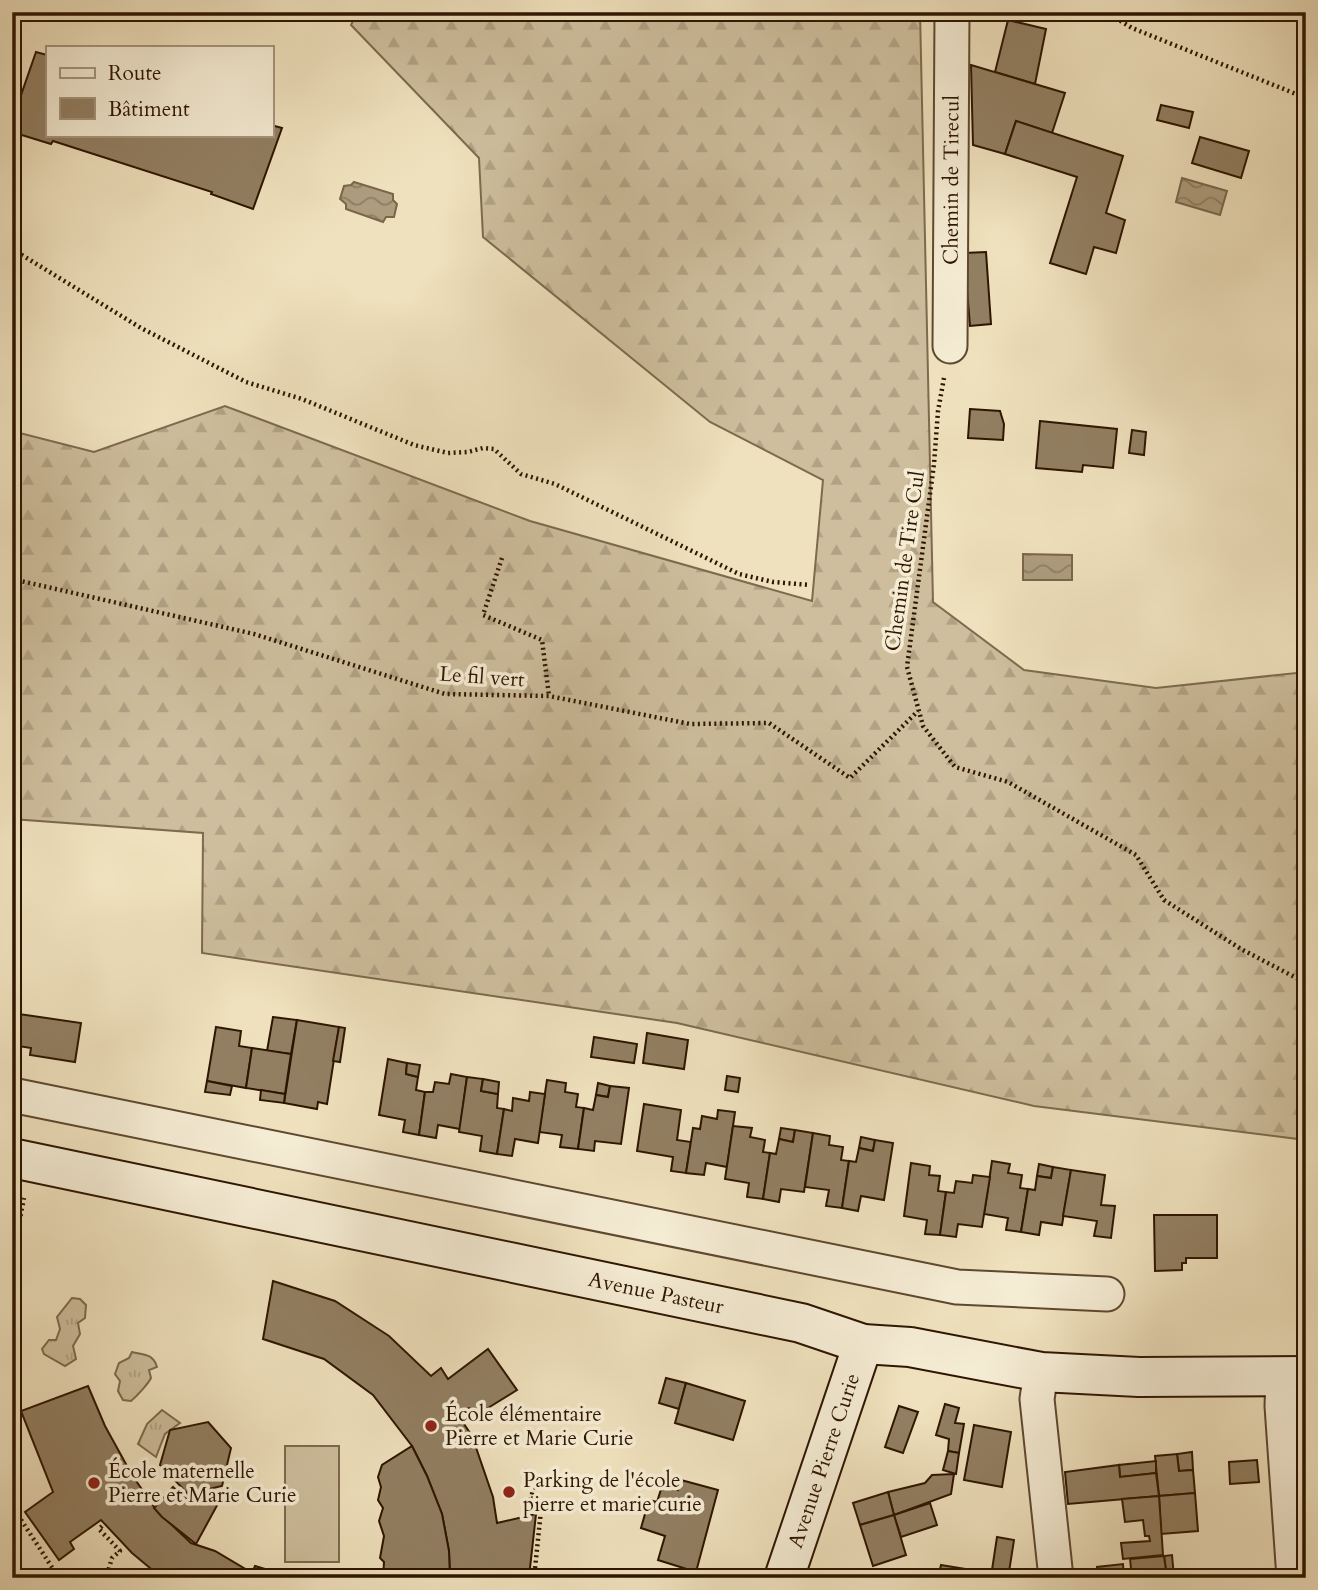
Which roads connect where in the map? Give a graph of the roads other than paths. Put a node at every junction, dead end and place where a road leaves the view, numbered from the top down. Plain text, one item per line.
1 (952, 12) edge
2 (950, 346) road end
3 (12, 1095) edge
4 (22, 1159) edge
5 (1107, 1294) dead end
6 (863, 1344) junction
7 (1041, 1372) junction
8 (1294, 1376) edge
9 (784, 1578) edge
10 (1056, 1578) edge
11 (1294, 1578) edge

1 - 2 street, Chemin de Tirecul
3 - 5 street
4 - 6 main road, Avenue Pasteur
6 - 7 main road, Avenue Pasteur
6 - 9 main road, Avenue Pierre Curie
7 - 8 main road, Avenue Pasteur
7 - 10 street
8 - 11 street

